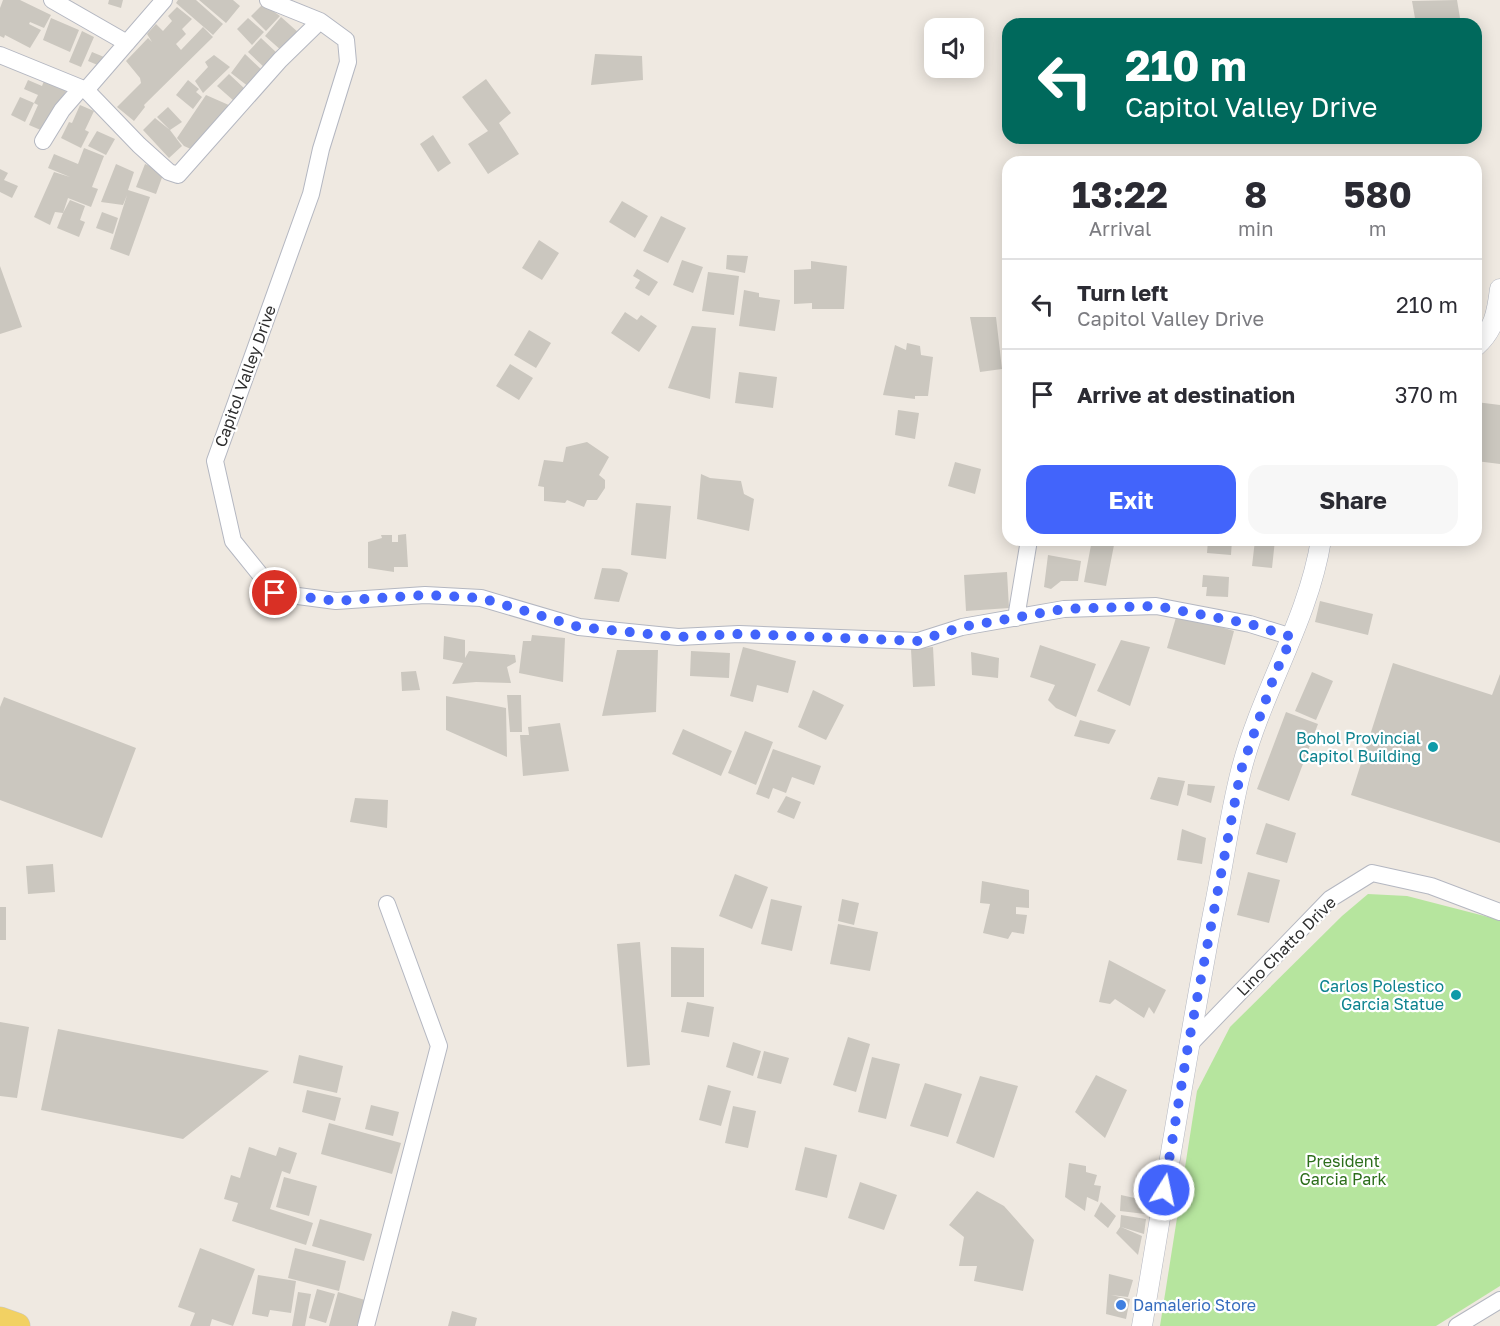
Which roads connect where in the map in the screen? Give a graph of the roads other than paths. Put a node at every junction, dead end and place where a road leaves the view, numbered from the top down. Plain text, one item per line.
1 (52, 0) edge
2 (164, 0) edge
3 (268, 0) edge
4 (320, 21) junction
5 (127, 43) junction
6 (0, 55) edge
7 (84, 89) junction
8 (43, 141) dead end
9 (1500, 289) edge
10 (1488, 340) edge
11 (1028, 546) edge
12 (1320, 546) edge
13 (1016, 618) junction
14 (1292, 637) junction
15 (387, 904) dead end
16 (1500, 912) edge
17 (1188, 1046) junction
18 (1500, 1300) edge
19 (0, 1320) edge
20 (17, 1326) edge
21 (366, 1326) edge
22 (1142, 1326) edge
23 (1457, 1326) edge

1 - 5 street
2 - 5 street
3 - 4 street, Capitol Valley Drive
4 - 7 street
4 - 13 street, Capitol Valley Drive
5 - 7 street
6 - 7 street
7 - 8 street
9 - 10 street
11 - 13 street
12 - 14 street
13 - 14 street, Capitol Valley Drive
14 - 17 street
15 - 21 street
16 - 17 street, Lino Chatto Drive
17 - 22 street
18 - 23 street
19 - 20 main road

